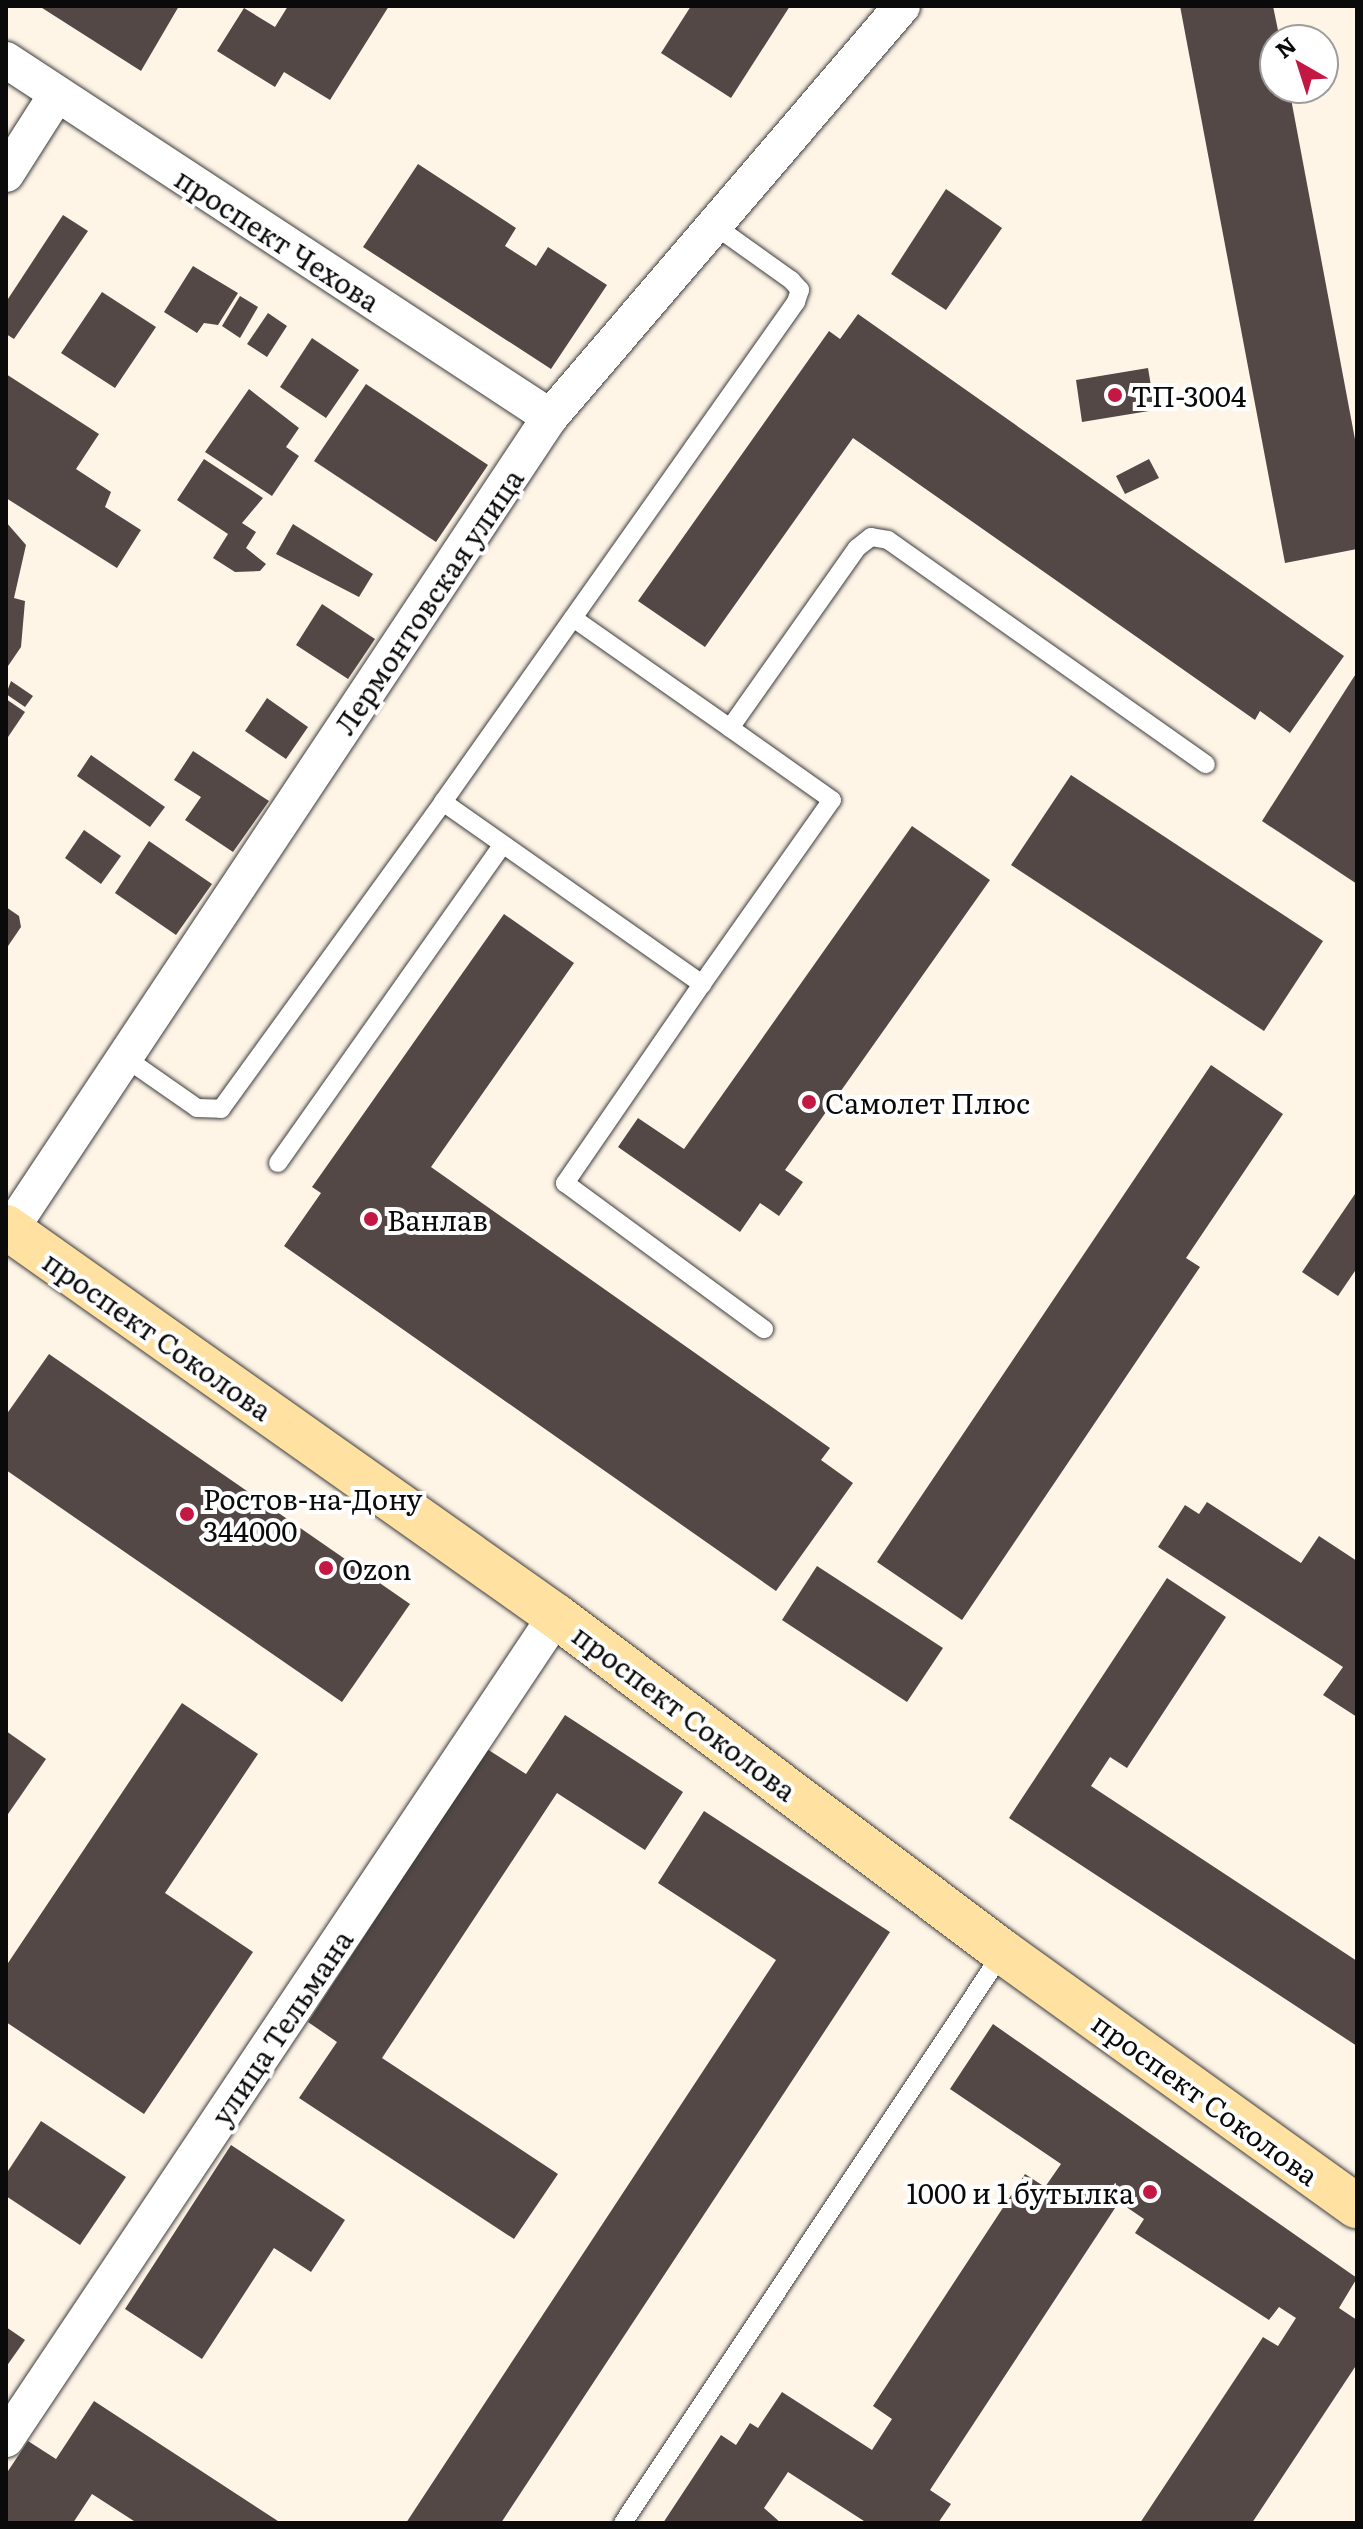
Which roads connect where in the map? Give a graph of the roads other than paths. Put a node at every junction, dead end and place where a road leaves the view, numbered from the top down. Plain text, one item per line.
1 (902, 6) edge
2 (6, 60) edge
3 (57, 94) junction
4 (6, 174) edge
5 (714, 225) junction
6 (550, 417) junction
7 (573, 618) junction
8 (730, 728) junction
9 (1206, 764) dead end
10 (443, 802) junction
11 (503, 844) junction
12 (702, 984) junction
13 (124, 1057) junction
14 (278, 1163) dead end
15 (7, 1231) edge
16 (764, 1329) dead end
17 (556, 1616) junction
18 (1003, 1952) junction
19 (1357, 2206) edge
20 (6, 2439) edge
21 (623, 2523) edge

1 - 5 street, Лермонтовская улица
2 - 3 street, проспект Чехова
3 - 4 street
3 - 6 street, проспект Чехова
5 - 6 street, Лермонтовская улица
5 - 7 lane
6 - 13 street, Лермонтовская улица
7 - 8 lane
7 - 10 lane
8 - 9 lane
8 - 12 lane
10 - 11 lane
10 - 13 lane
11 - 12 lane
11 - 14 lane
12 - 16 lane
13 - 15 street, Лермонтовская улица
15 - 17 main road, проспект Соколова
17 - 18 main road, проспект Соколова
17 - 20 street, улица Тельмана
18 - 19 main road, проспект Соколова
18 - 21 lane

